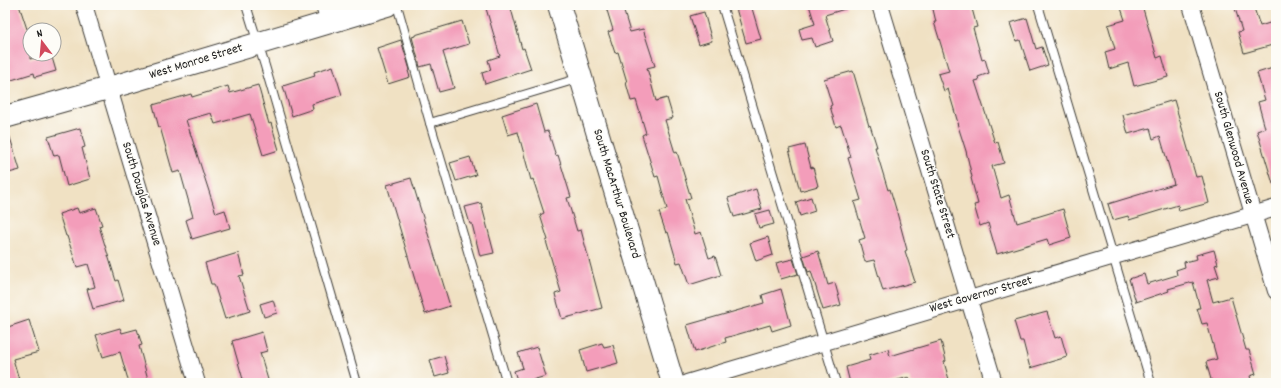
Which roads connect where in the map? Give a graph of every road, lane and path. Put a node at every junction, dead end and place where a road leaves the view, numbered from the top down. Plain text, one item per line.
1 (84, 5) edge
2 (246, 5) edge
3 (387, 5) edge
4 (397, 5) edge
5 (559, 5) edge
6 (722, 5) edge
7 (880, 5) edge
8 (1038, 5) edge
9 (1191, 5) edge
10 (326, 14) edge
11 (258, 44) junction
12 (580, 78) junction
13 (109, 88) junction
14 (5, 117) edge
15 (430, 123) junction
16 (1276, 208) edge
17 (1253, 214) junction
18 (1113, 256) junction
19 (1276, 291) edge
20 (968, 299) junction
21 (824, 342) junction
22 (197, 383) edge
23 (357, 383) edge
24 (507, 383) edge
25 (673, 383) edge
26 (687, 383) edge
27 (836, 383) edge
28 (994, 383) edge
29 (1151, 383) edge

1 - 13 street, South Douglas Avenue
2 - 11 lane
3 - 10 street, West Monroe Street
4 - 15 lane
5 - 12 street, South MacArthur Boulevard
6 - 21 lane
7 - 20 street, South State Street
8 - 18 lane
9 - 17 street, South Glenwood Avenue
10 - 11 street, West Monroe Street
11 - 13 street, West Monroe Street
11 - 23 lane
12 - 15 lane
12 - 25 street, South MacArthur Boulevard
13 - 14 street, West Monroe Street
13 - 22 street, South Douglas Avenue
15 - 24 lane
16 - 17 street, West Governor Street
17 - 18 street, West Governor Street
17 - 19 street, South Glenwood Avenue
18 - 20 street, West Governor Street
18 - 29 lane
20 - 21 street, West Governor Street
20 - 28 street, South State Street
21 - 26 street, West Governor Street
21 - 27 lane

